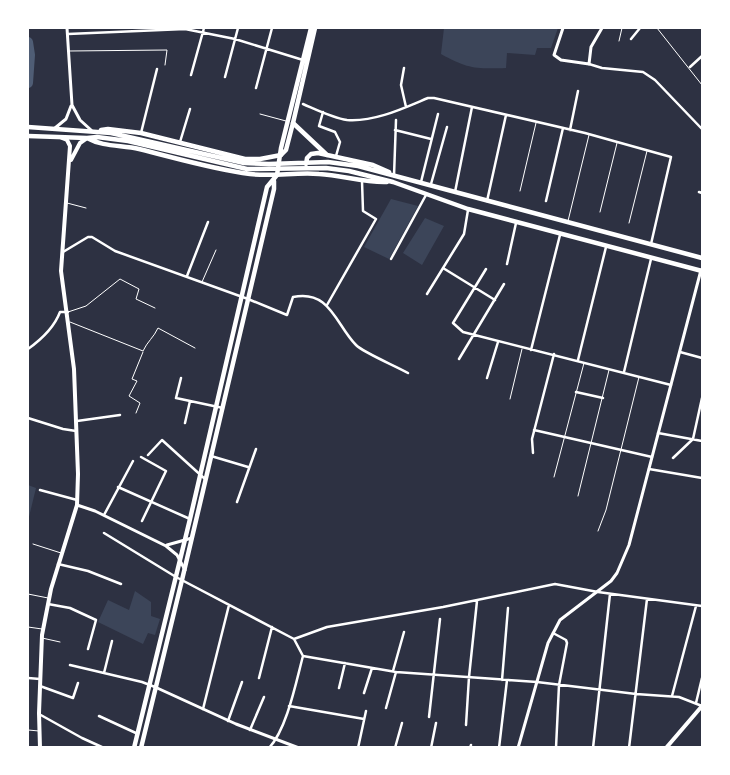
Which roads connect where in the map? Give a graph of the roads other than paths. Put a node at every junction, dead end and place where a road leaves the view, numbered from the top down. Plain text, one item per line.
1 (67, 28) edge
2 (204, 28) edge
3 (238, 28) edge
4 (272, 28) edge
5 (311, 28) edge
6 (315, 28) edge
7 (563, 28) edge
8 (602, 28) edge
9 (622, 28) edge
10 (640, 28) edge
11 (657, 28) edge
12 (185, 29) edge
13 (203, 32) junction
14 (68, 34) junction
15 (631, 39) dead end
16 (235, 40) junction
17 (619, 40) dead end
18 (266, 49) junction
19 (69, 51) junction
20 (702, 56) edge
21 (303, 60) junction
22 (589, 64) junction
23 (165, 65) dead end
24 (690, 67) junction
25 (404, 68) dead end
26 (157, 69) dead end
27 (191, 75) dead end
28 (224, 77) dead end
29 (702, 85) edge
30 (256, 88) dead end
31 (578, 91) dead end
32 (303, 104) dead end
33 (72, 105) junction
34 (406, 107) junction
35 (472, 107) junction
36 (190, 109) dead end
37 (323, 112) junction
38 (260, 114) dead end
39 (438, 114) dead end
40 (506, 115) junction
41 (396, 120) dead end
42 (287, 122) junction
43 (293, 123) junction
44 (536, 123) junction
45 (28, 127) edge
46 (447, 127) dead end
47 (55, 128) junction
48 (563, 128) junction
49 (702, 129) edge
50 (395, 130) junction
51 (570, 130) junction
52 (94, 131) junction
53 (141, 133) junction
54 (589, 134) junction
55 (111, 135) junction
56 (28, 136) edge
57 (62, 138) junction
58 (87, 138) junction
59 (432, 139) junction
60 (617, 141) junction
61 (180, 142) junction
62 (197, 147) junction
63 (647, 150) junction
64 (281, 155) junction
65 (328, 156) junction
66 (335, 157) junction
67 (70, 162) junction
68 (192, 163) junction
69 (309, 173) junction
70 (277, 175) junction
71 (394, 176) junction
72 (274, 181) junction
73 (362, 181) junction
74 (393, 182) junction
75 (420, 183) junction
76 (431, 186) junction
77 (520, 191) dead end
78 (455, 192) junction
79 (427, 193) junction
80 (487, 201) junction
81 (546, 201) dead end
82 (66, 202) junction
83 (86, 208) dead end
84 (468, 209) junction
85 (600, 212) dead end
86 (516, 221) junction
87 (208, 222) dead end
88 (568, 222) junction
89 (629, 223) dead end
90 (561, 233) junction
91 (651, 244) junction
92 (606, 245) junction
93 (216, 250) dead end
94 (63, 252) junction
95 (652, 257) junction
96 (702, 258) edge
97 (391, 260) dead end
98 (507, 264) dead end
99 (443, 268) junction
100 (486, 268) dead end
101 (702, 270) edge
102 (188, 276) junction
103 (202, 282) junction
104 (504, 284) dead end
105 (475, 288) junction
106 (427, 294) dead end
107 (242, 297) junction
108 (248, 299) junction
109 (495, 300) junction
110 (327, 305) junction
111 (155, 308) dead end
112 (68, 312) junction
113 (69, 322) junction
114 (474, 336) junction
115 (498, 342) junction
116 (195, 348) dead end
117 (28, 349) edge
118 (522, 349) junction
119 (531, 350) junction
120 (143, 351) junction
121 (680, 352) junction
122 (554, 354) junction
123 (702, 358) edge
124 (460, 359) dead end
125 (578, 361) junction
126 (584, 362) junction
127 (610, 369) junction
128 (408, 372) dead end
129 (624, 373) junction
130 (639, 377) junction
131 (181, 378) dead end
132 (487, 378) dead end
133 (671, 385) junction
134 (576, 392) junction
135 (603, 398) junction
136 (702, 398) edge
137 (510, 399) dead end
138 (190, 401) junction
139 (215, 407) junction
140 (222, 408) junction
141 (136, 413) dead end
142 (120, 415) dead end
143 (28, 418) edge
144 (75, 421) junction
145 (185, 423) dead end
146 (76, 430) junction
147 (534, 430) junction
148 (658, 433) junction
149 (565, 437) junction
150 (692, 439) junction
151 (702, 442) edge
152 (592, 443) junction
153 (256, 448) dead end
154 (621, 450) junction
155 (533, 453) dead end
156 (148, 455) dead end
157 (212, 456) junction
158 (141, 457) dead end
159 (652, 457) junction
160 (673, 458) dead end
161 (133, 461) dead end
162 (248, 467) junction
163 (649, 469) junction
164 (200, 475) junction
165 (554, 477) dead end
166 (702, 478) edge
167 (206, 480) junction
168 (118, 487) junction
169 (40, 490) dead end
170 (578, 496) dead end
171 (152, 502) junction
172 (237, 502) dead end
173 (77, 503) junction
174 (104, 515) junction
175 (190, 519) junction
176 (142, 521) dead end
177 (196, 522) junction
178 (598, 531) dead end
179 (104, 533) dead end
180 (192, 538) junction
181 (185, 540) junction
182 (33, 544) dead end
183 (166, 546) junction
184 (62, 553) junction
185 (180, 561) junction
186 (58, 564) junction
187 (185, 570) junction
188 (176, 577) junction
189 (182, 580) junction
190 (121, 584) dead end
191 (598, 592) junction
192 (28, 594) edge
193 (610, 594) junction
194 (49, 598) junction
195 (648, 599) junction
196 (477, 600) junction
197 (48, 604) junction
198 (229, 605) junction
199 (696, 606) junction
200 (702, 606) edge
201 (508, 608) dead end
202 (440, 619) dead end
203 (28, 627) edge
204 (272, 627) junction
205 (43, 629) junction
206 (404, 632) dead end
207 (553, 633) junction
208 (42, 637) junction
209 (294, 639) junction
210 (112, 641) dead end
211 (60, 642) dead end
212 (88, 649) dead end
213 (303, 656) junction
214 (345, 663) junction
215 (70, 665) dead end
216 (372, 668) junction
217 (394, 672) junction
218 (104, 673) junction
219 (434, 674) junction
220 (468, 677) junction
221 (28, 678) edge
222 (259, 678) dead end
223 (702, 678) edge
224 (40, 679) junction
225 (502, 680) junction
226 (507, 680) junction
227 (242, 682) dead end
228 (537, 682) junction
229 (78, 683) dead end
230 (149, 684) junction
231 (559, 685) junction
232 (40, 686) junction
233 (155, 687) junction
234 (339, 688) dead end
235 (600, 690) junction
236 (364, 693) dead end
237 (636, 694) junction
238 (672, 696) junction
239 (264, 697) dead end
240 (696, 703) junction
241 (290, 706) junction
242 (702, 706) edge
243 (386, 708) dead end
244 (203, 709) junction
245 (366, 711) dead end
246 (39, 714) junction
247 (99, 716) dead end
248 (429, 717) dead end
249 (364, 719) junction
250 (228, 721) junction
251 (402, 723) dead end
252 (436, 723) dead end
253 (466, 725) dead end
254 (28, 730) edge
255 (250, 730) junction
256 (39, 731) junction
257 (138, 734) junction
258 (276, 740) junction
259 (40, 748) edge
260 (104, 748) edge
261 (134, 748) edge
262 (141, 748) edge
263 (269, 748) edge
264 (299, 748) edge
265 (358, 748) edge
266 (395, 748) edge
267 (431, 748) edge
268 (499, 748) edge
269 (518, 748) edge
270 (556, 748) edge
271 (594, 748) edge
272 (629, 748) edge
273 (666, 748) edge

1 - 14 street
2 - 13 street
3 - 16 street
4 - 18 street
5 - 21 main road
6 - 43 main road
7 - 22 street
8 - 22 street
9 - 17 lane
10 - 15 street
11 - 24 lane
12 - 13 street
12 - 14 street
13 - 16 street
13 - 27 street
14 - 19 street
16 - 18 street
16 - 28 street
18 - 21 street
18 - 30 street
19 - 23 lane
19 - 33 street
20 - 24 street
21 - 42 main road
22 - 49 street
24 - 29 lane
25 - 34 street
26 - 53 street
31 - 51 street
32 - 37 street
33 - 47 street
33 - 52 street
34 - 35 street
34 - 37 street
35 - 40 street
35 - 78 street
36 - 61 street
37 - 66 street
38 - 42 lane
39 - 59 street
40 - 44 street
40 - 80 street
41 - 50 street
42 - 64 main road
43 - 64 main road
43 - 65 main road
44 - 48 street
44 - 77 lane
45 - 47 main road
46 - 76 street
47 - 52 main road
48 - 51 street
48 - 81 street
50 - 59 street
50 - 71 street
51 - 54 street
52 - 53 main road
52 - 55 main road
53 - 61 main road
54 - 60 street
54 - 88 lane
55 - 58 main road
55 - 71 main road
55 - 74 main road
56 - 57 main road
57 - 58 main road
57 - 67 main road
58 - 67 main road
58 - 68 main road
59 - 75 street
60 - 63 street
60 - 85 lane
61 - 62 main road
62 - 64 main road
62 - 68 main road
63 - 89 lane
63 - 91 street
64 - 70 main road
65 - 66 main road
65 - 69 main road
66 - 71 main road
67 - 82 main road
68 - 70 main road
69 - 70 main road
69 - 73 main road
70 - 72 main road
71 - 75 main road
72 - 107 main road
72 - 108 main road
73 - 74 main road
73 - 110 street
74 - 79 main road
75 - 76 main road
76 - 78 main road
78 - 80 main road
79 - 84 main road
79 - 97 street
80 - 88 main road
82 - 83 lane
82 - 94 main road
84 - 86 main road
84 - 99 street
86 - 90 main road
86 - 98 street
87 - 102 street
88 - 91 main road
90 - 92 main road
90 - 119 street
91 - 96 main road
92 - 95 main road
92 - 125 street
93 - 103 lane
94 - 102 street
94 - 112 main road
95 - 101 main road
95 - 129 street
99 - 105 street
99 - 106 street
100 - 105 street
101 - 121 street
102 - 103 street
103 - 107 street
104 - 109 street
105 - 109 street
105 - 114 street
107 - 108 street
107 - 139 main road
108 - 110 street
108 - 140 main road
109 - 114 street
110 - 128 street
111 - 112 lane
112 - 113 main road
112 - 117 street
113 - 120 lane
113 - 144 main road
114 - 115 street
114 - 124 street
115 - 118 street
115 - 132 street
116 - 120 lane
118 - 119 street
118 - 137 lane
119 - 122 street
120 - 141 lane
121 - 123 street
121 - 133 street
122 - 125 street
122 - 147 street
125 - 126 street
126 - 127 street
126 - 134 lane
127 - 129 street
127 - 135 lane
129 - 130 street
130 - 133 street
130 - 154 lane
131 - 138 street
133 - 148 street
134 - 135 street
134 - 149 lane
135 - 152 lane
136 - 150 street
138 - 139 street
138 - 145 street
139 - 140 street
139 - 164 main road
140 - 157 main road
142 - 144 street
143 - 146 street
144 - 146 main road
146 - 173 main road
147 - 149 street
147 - 155 street
148 - 150 street
148 - 159 street
149 - 152 street
149 - 165 lane
150 - 151 street
150 - 160 street
152 - 154 street
152 - 170 lane
153 - 162 street
154 - 159 street
154 - 178 lane
156 - 164 street
157 - 162 street
157 - 167 main road
158 - 171 street
159 - 163 street
161 - 168 street
162 - 172 street
163 - 166 street
163 - 191 street
164 - 167 street
164 - 175 main road
167 - 177 main road
168 - 171 street
168 - 174 street
169 - 173 street
171 - 175 street
171 - 176 street
173 - 174 street
173 - 184 main road
174 - 183 street
175 - 177 street
175 - 181 main road
177 - 180 main road
179 - 188 street
180 - 181 street
180 - 187 main road
181 - 183 street
181 - 185 main road
182 - 184 lane
183 - 185 street
184 - 186 main road
185 - 187 street
185 - 188 main road
186 - 190 street
186 - 194 main road
187 - 189 main road
188 - 189 street
188 - 230 main road
189 - 198 street
189 - 233 main road
191 - 193 street
191 - 196 street
191 - 207 street
192 - 194 lane
193 - 195 street
193 - 235 street
194 - 197 main road
195 - 199 street
195 - 237 street
196 - 209 street
196 - 220 street
197 - 205 main road
197 - 212 street
198 - 204 street
198 - 244 street
199 - 200 street
199 - 238 street
201 - 225 street
202 - 219 street
203 - 205 lane
204 - 209 street
204 - 222 street
205 - 208 main road
206 - 217 street
207 - 228 street
207 - 231 street
208 - 211 lane
208 - 224 main road
209 - 213 street
210 - 218 street
213 - 214 street
213 - 241 street
214 - 216 street
214 - 234 street
215 - 218 street
216 - 217 street
216 - 236 street
217 - 219 street
217 - 243 street
218 - 230 street
219 - 220 street
219 - 248 street
220 - 225 street
220 - 253 street
221 - 224 street
223 - 240 street
224 - 232 main road
225 - 226 street
226 - 228 street
226 - 268 street
227 - 250 street
228 - 231 street
228 - 269 street
229 - 232 street
230 - 233 street
230 - 257 main road
231 - 235 street
231 - 270 street
232 - 246 main road
233 - 244 street
233 - 262 main road
235 - 237 street
235 - 271 street
237 - 238 street
237 - 272 street
238 - 240 street
239 - 255 street
240 - 242 street
241 - 249 street
241 - 258 street
242 - 273 main road
244 - 250 street
245 - 249 street
246 - 256 main road
246 - 260 street
247 - 257 street
249 - 265 street
250 - 255 street
251 - 266 street
252 - 267 street
254 - 256 lane
255 - 258 street
256 - 259 main road
257 - 261 main road
258 - 263 street
258 - 264 street

